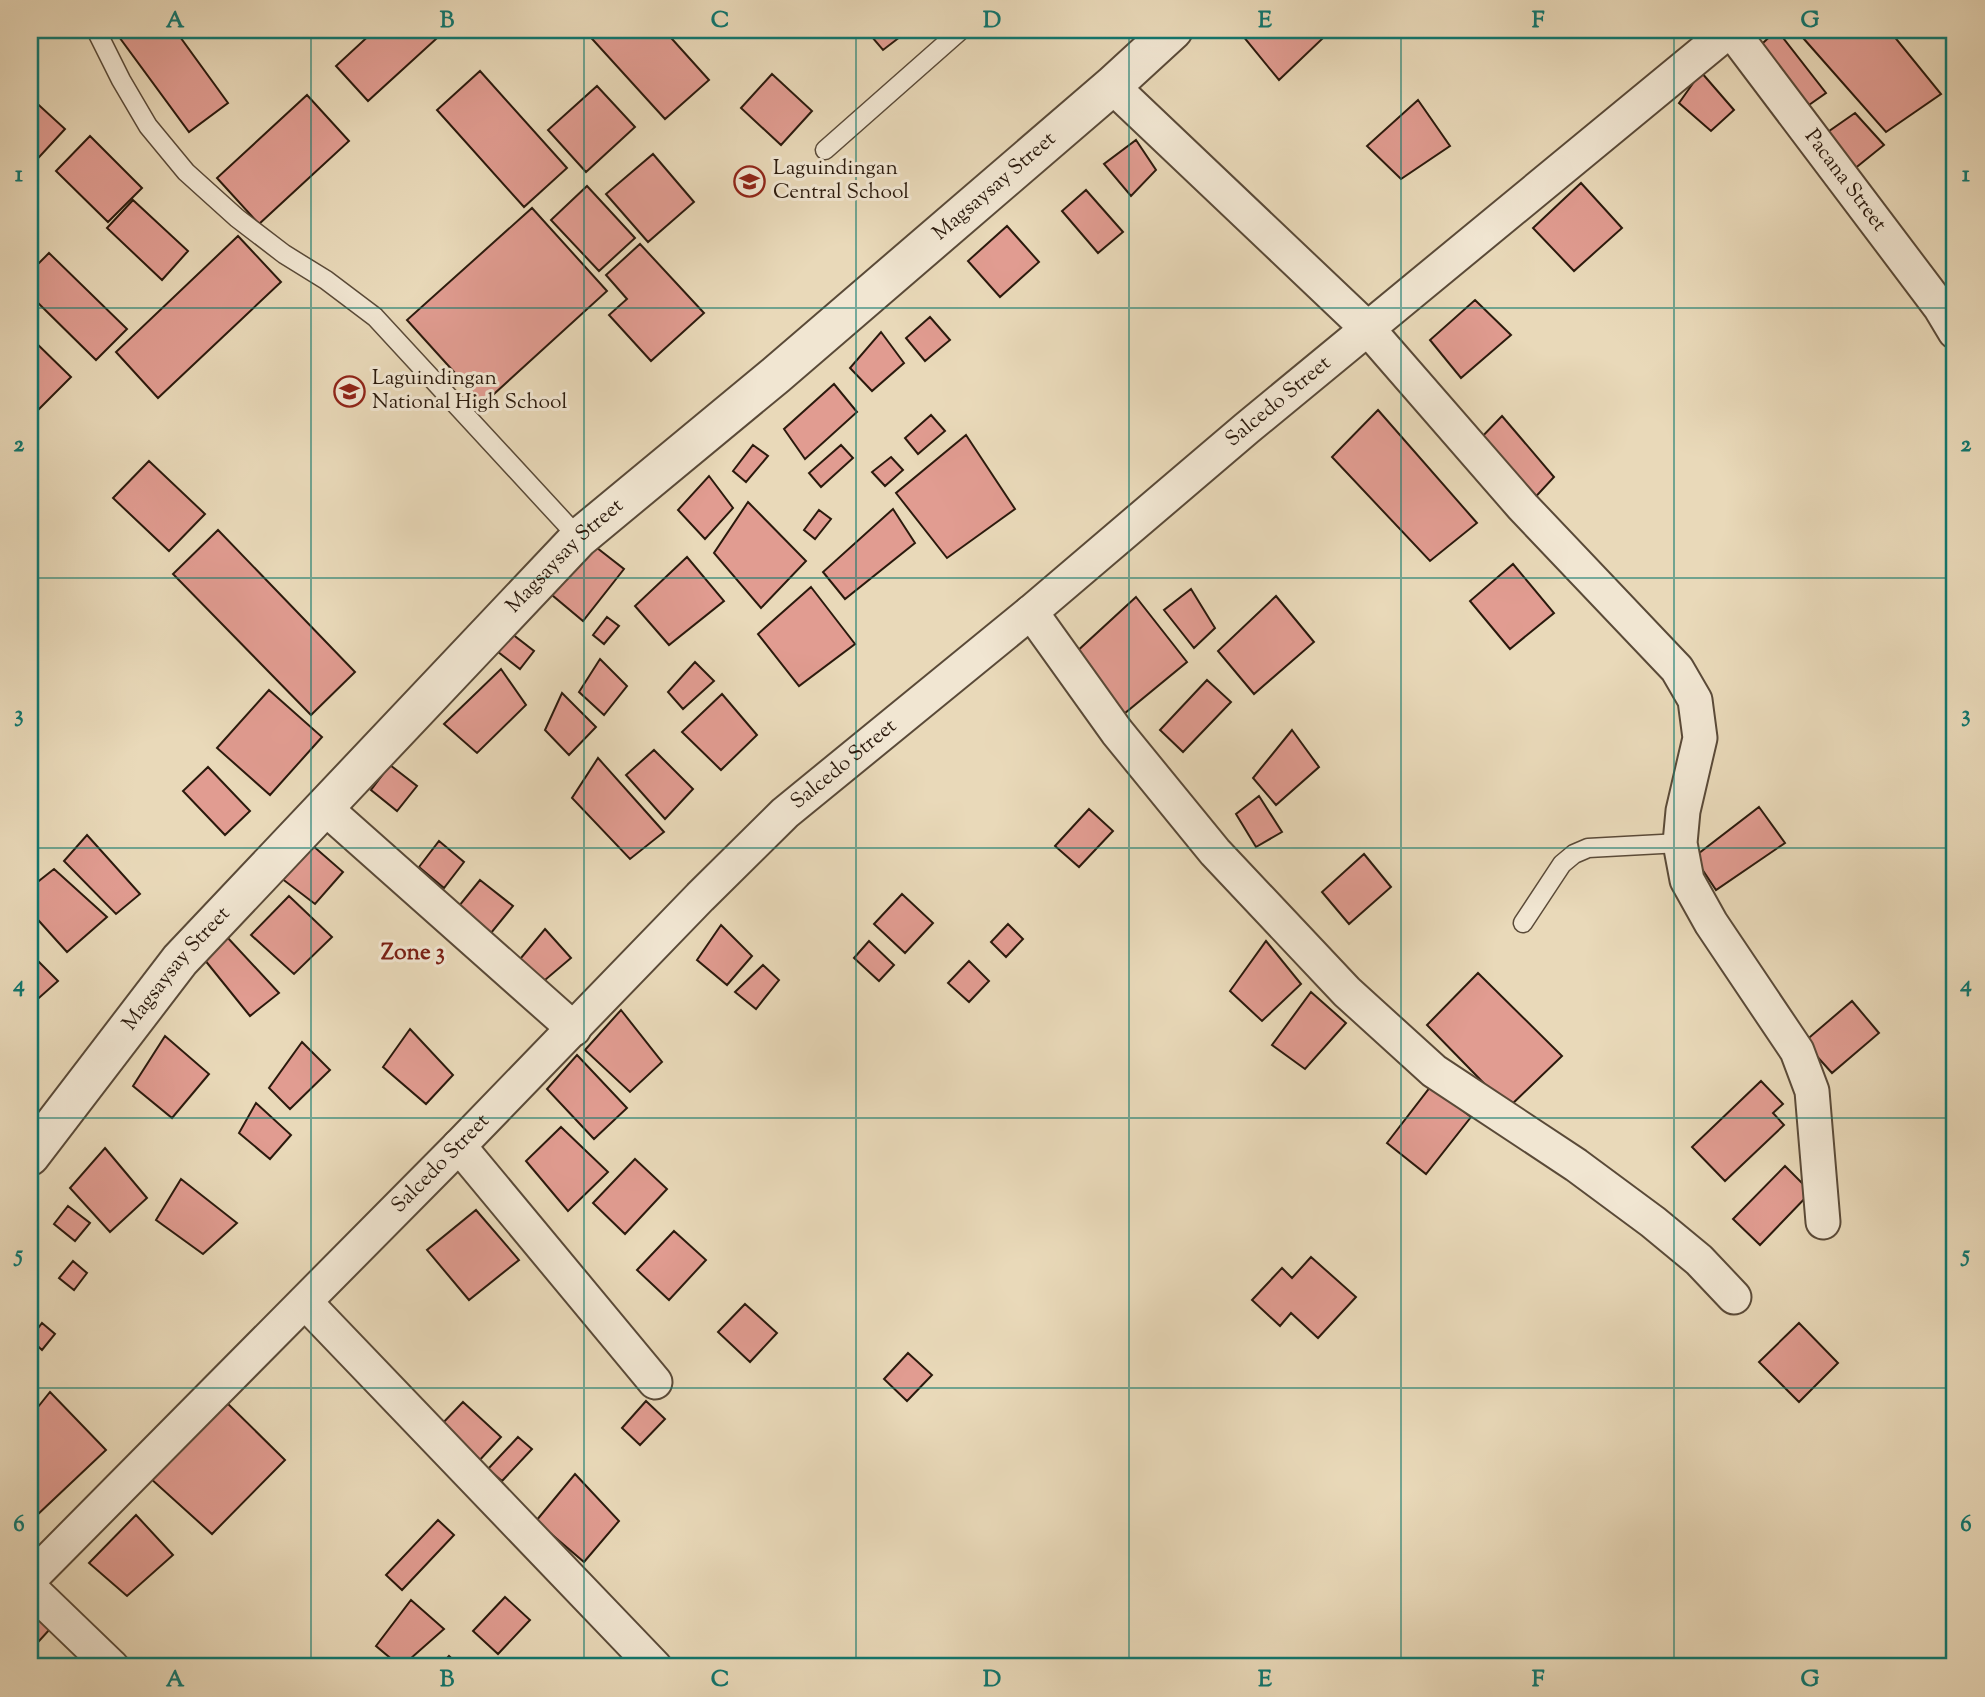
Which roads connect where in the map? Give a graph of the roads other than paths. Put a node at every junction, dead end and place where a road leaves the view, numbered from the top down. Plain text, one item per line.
1 (96, 30) edge
2 (961, 30) edge
3 (1173, 30) edge
4 (1731, 30) edge
5 (1112, 86) junction
6 (825, 150) dead end
7 (1950, 312) edge
8 (1368, 329) junction
9 (579, 538) junction
10 (1031, 612) junction
11 (325, 808) junction
12 (1680, 843) junction
13 (1523, 923) dead end
14 (573, 1029) junction
15 (459, 1146) junction
16 (30, 1156) edge
17 (1823, 1222) dead end
18 (1734, 1297) dead end
19 (305, 1302) junction
20 (654, 1382) dead end
21 (30, 1579) edge
22 (30, 1588) edge
23 (112, 1667) edge
24 (655, 1667) edge

1 - 9 lane
2 - 6 lane
3 - 5 street, Magsaysay Street
4 - 7 street, Pacana Street
4 - 8 street, Salcedo Street
5 - 8 street
5 - 9 street, Magsaysay Street
8 - 10 street, Salcedo Street
8 - 12 street
9 - 11 street, Magsaysay Street
10 - 14 street, Salcedo Street
10 - 18 street
11 - 14 street
11 - 16 street, Magsaysay Street
12 - 13 lane
12 - 17 street
14 - 15 street, Salcedo Street
15 - 19 street, Salcedo Street
15 - 20 street
19 - 21 street, Salcedo Street
19 - 24 street
22 - 23 street

